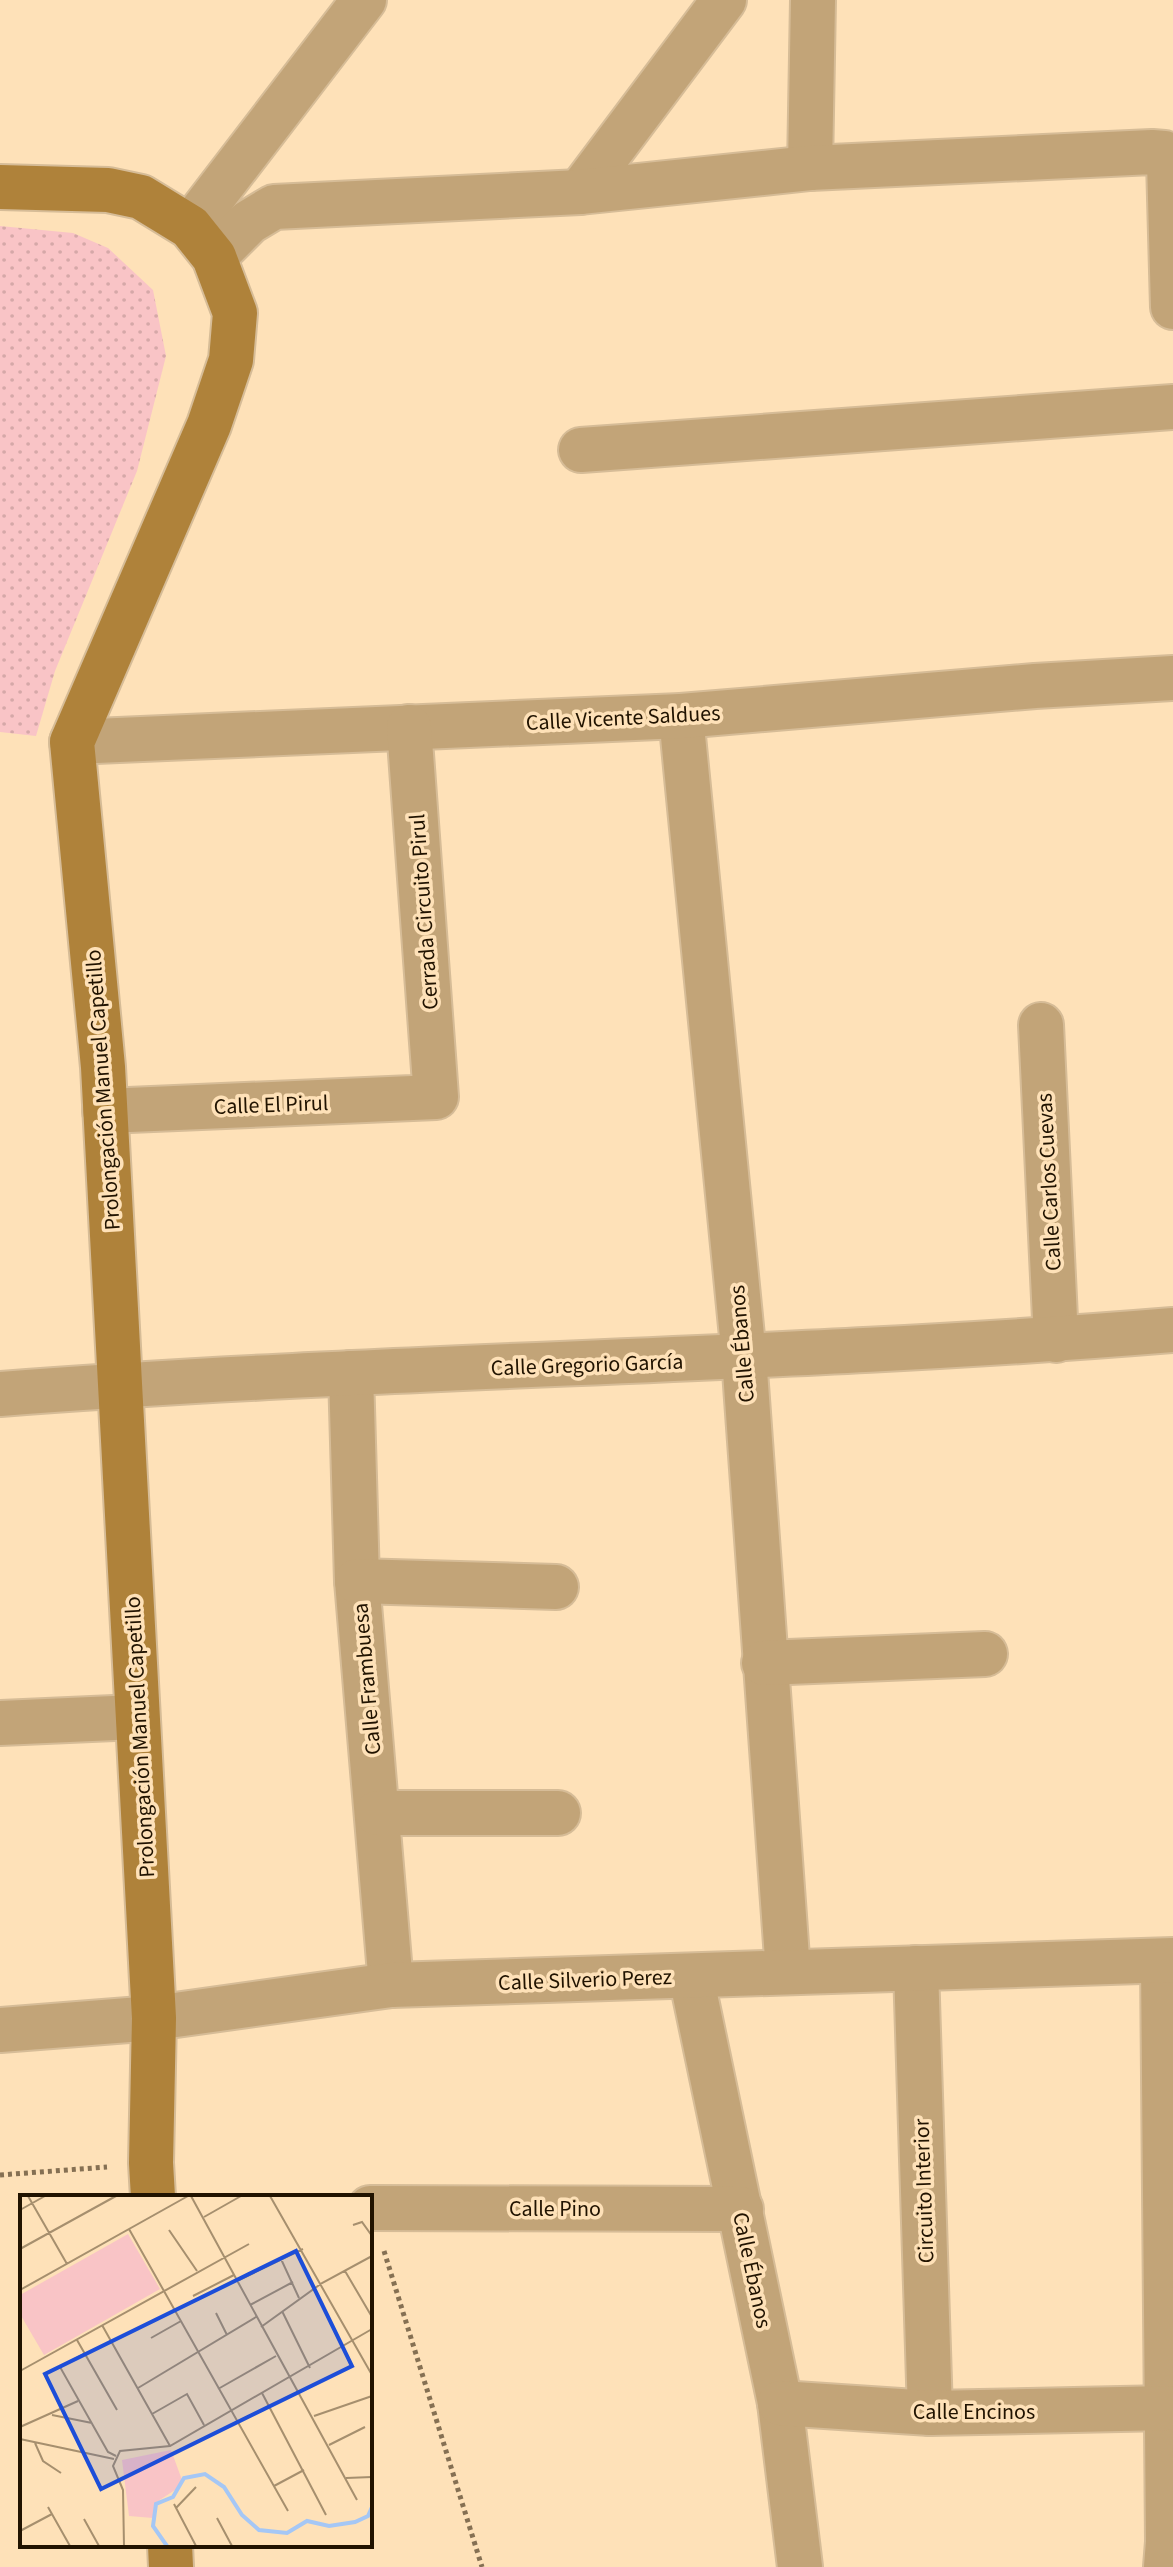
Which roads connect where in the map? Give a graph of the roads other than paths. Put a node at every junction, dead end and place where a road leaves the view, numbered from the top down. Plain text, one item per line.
1 (364, 0) edge
2 (724, 0) edge
3 (813, 0) edge
4 (810, 168) junction
5 (0, 187) edge
6 (580, 192) junction
7 (202, 242) junction
8 (1173, 307) edge
9 (1173, 407) edge
10 (581, 450) dead end
11 (1173, 678) edge
12 (681, 716) junction
13 (409, 727) junction
14 (72, 742) junction
15 (1041, 1025) dead end
16 (436, 1097) joint
17 (105, 1111) junction
18 (1173, 1330) edge
19 (1056, 1340) junction
20 (744, 1357) junction
21 (351, 1373) junction
22 (121, 1385) junction
23 (0, 1394) edge
24 (357, 1581) junction
25 (556, 1587) dead end
26 (985, 1654) dead end
27 (764, 1663) junction
28 (137, 1717) junction
29 (0, 1723) edge
30 (377, 1813) junction
31 (558, 1813) dead end
32 (1168, 1960) edge
33 (916, 1968) junction
34 (788, 1972) junction
35 (691, 1976) junction
36 (391, 1985) junction
37 (154, 2018) junction
38 (0, 2030) edge
39 (152, 2180) edge
40 (372, 2208) edge
41 (741, 2209) junction
42 (780, 2403) junction
43 (1167, 2408) junction
44 (930, 2413) junction
45 (170, 2547) edge
46 (171, 2567) edge
47 (800, 2567) edge
48 (1166, 2567) edge

1 - 7 street
2 - 6 street
3 - 4 street
4 - 6 street
4 - 8 street
5 - 7 street
6 - 7 street
7 - 14 street, Prolongación Manuel Capetillo
9 - 10 street
11 - 12 street, Calle Vicente Saldues
12 - 13 street, Calle Vicente Saldues
12 - 20 street, Calle Ébanos
13 - 14 street, Calle Vicente Saldues
13 - 16 street, Cerrada Circuito Pirul
14 - 17 street, Prolongación Manuel Capetillo
15 - 19 street, Calle Carlos Cuevas
16 - 17 street, Calle El Pirul
17 - 22 street, Prolongación Manuel Capetillo
18 - 19 street, Calle Gregorio García
19 - 20 street, Calle Gregorio García
20 - 21 street, Calle Gregorio García
20 - 27 street, Calle Ébanos
21 - 22 street, Calle Gregorio García
21 - 24 street, Calle Frambuesa
22 - 23 street, Calle Gregorio García
22 - 28 street, Prolongación Manuel Capetillo
24 - 25 street
24 - 30 street, Calle Frambuesa
26 - 27 street
27 - 34 street, Calle Ébanos
28 - 29 street
28 - 37 street, Prolongación Manuel Capetillo
30 - 31 street
30 - 36 street, Calle Frambuesa
32 - 33 street, Calle Silverio Perez
32 - 43 street
33 - 34 street, Calle Silverio Perez
33 - 44 street, Circuito Interior
34 - 35 street, Calle Silverio Perez
35 - 36 street, Calle Silverio Perez
35 - 41 street, Calle Ébanos
36 - 37 street, Calle Silverio Perez
37 - 38 street, Calle Silverio Perez
37 - 39 street, Prolongación Manuel Capetillo
40 - 41 street, Calle Pino
41 - 42 street, Calle Ébanos
42 - 44 street, Calle Encinos
42 - 47 street, Calle Ébanos
43 - 44 street, Calle Encinos
43 - 48 street
45 - 46 street

